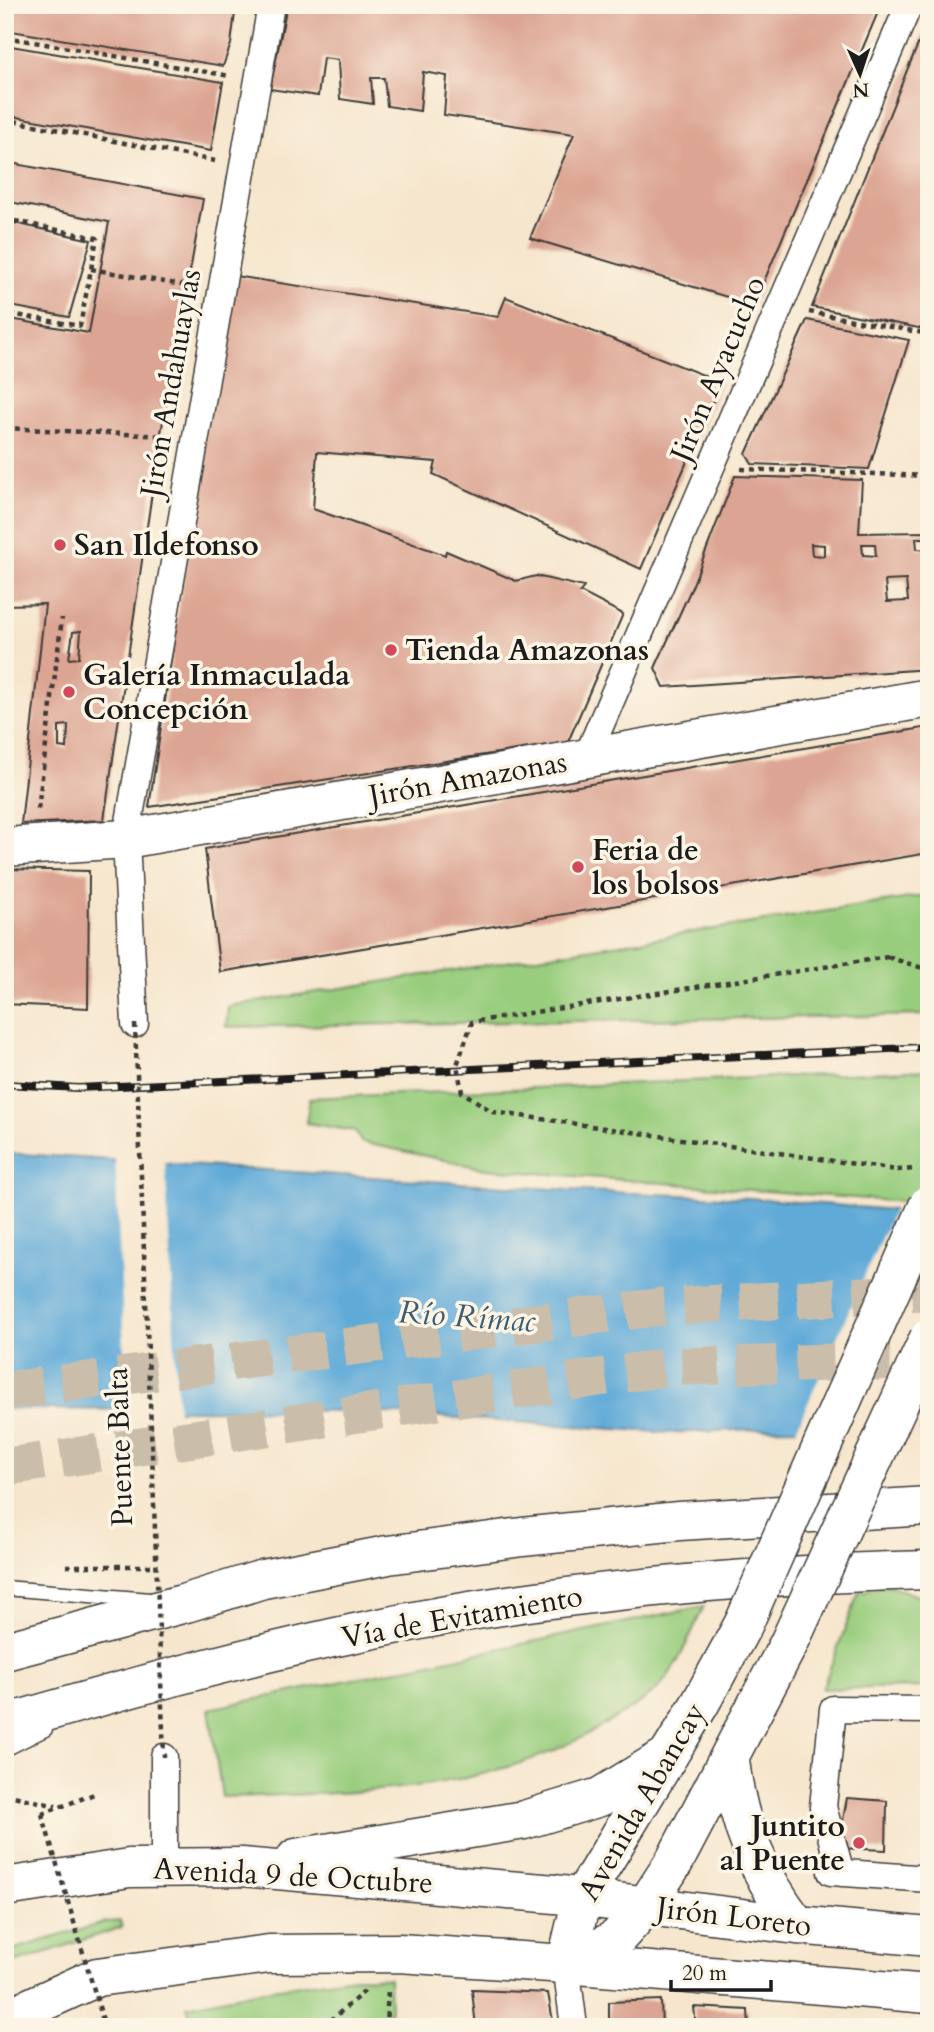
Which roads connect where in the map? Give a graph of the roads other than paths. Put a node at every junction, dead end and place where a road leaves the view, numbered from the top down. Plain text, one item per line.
1 (271, 5) edge
2 (909, 5) edge
3 (929, 698) edge
4 (586, 759) junction
5 (126, 839) junction
6 (19, 846) edge
7 (135, 1024) road end
8 (929, 1204) edge
9 (929, 1338) edge
10 (929, 1506) edge
11 (926, 1571) edge
12 (5, 1588) edge
13 (187, 1603) junction
14 (5, 1651) edge
15 (115, 1695) junction
16 (929, 1710) edge
17 (5, 1724) edge
18 (5, 1749) edge
19 (669, 1755) junction
20 (164, 1757) road end
21 (730, 1760) junction
22 (164, 1867) junction
23 (242, 1867) junction
24 (929, 1880) edge
25 (6, 1887) edge
26 (582, 1898) junction
27 (645, 1907) junction
28 (797, 1925) junction
29 (929, 1937) edge
30 (566, 1964) junction
31 (929, 1994) edge
32 (5, 2019) edge
33 (573, 2027) edge

1 - 5 street, Jirón Andahuaylas
2 - 4 street, Jirón Ayacucho
3 - 4 main road, Jirón Amazonas
4 - 5 main road, Jirón Amazonas
5 - 6 main road, Jirón Amazonas
5 - 7 street, Jirón Andahuaylas
8 - 19 main road, Avenida Abancay, bridge
9 - 21 main road, Avenida Abancay, bridge
10 - 13 main road
11 - 15 main road, Vía de Evitamiento
12 - 13 lane
13 - 14 main road
15 - 17 main road, Vía de Evitamiento
15 - 18 lane
16 - 24 street
19 - 23 main road
19 - 26 main road, Avenida Abancay
20 - 22 street
21 - 27 main road, Avenida Abancay
21 - 28 main road
22 - 23 main road, Avenida 9 de Octubre
22 - 25 main road, Avenida 9 de Octubre
23 - 26 main road, Avenida 9 de Octubre
26 - 27 main road, Jirón Loreto
26 - 30 main road, Avenida Abancay
27 - 28 main road, Jirón Loreto
27 - 30 main road, Avenida Abancay
28 - 29 main road, Jirón Loreto
30 - 31 main road, Jirón Loreto
30 - 32 main road
30 - 33 street

